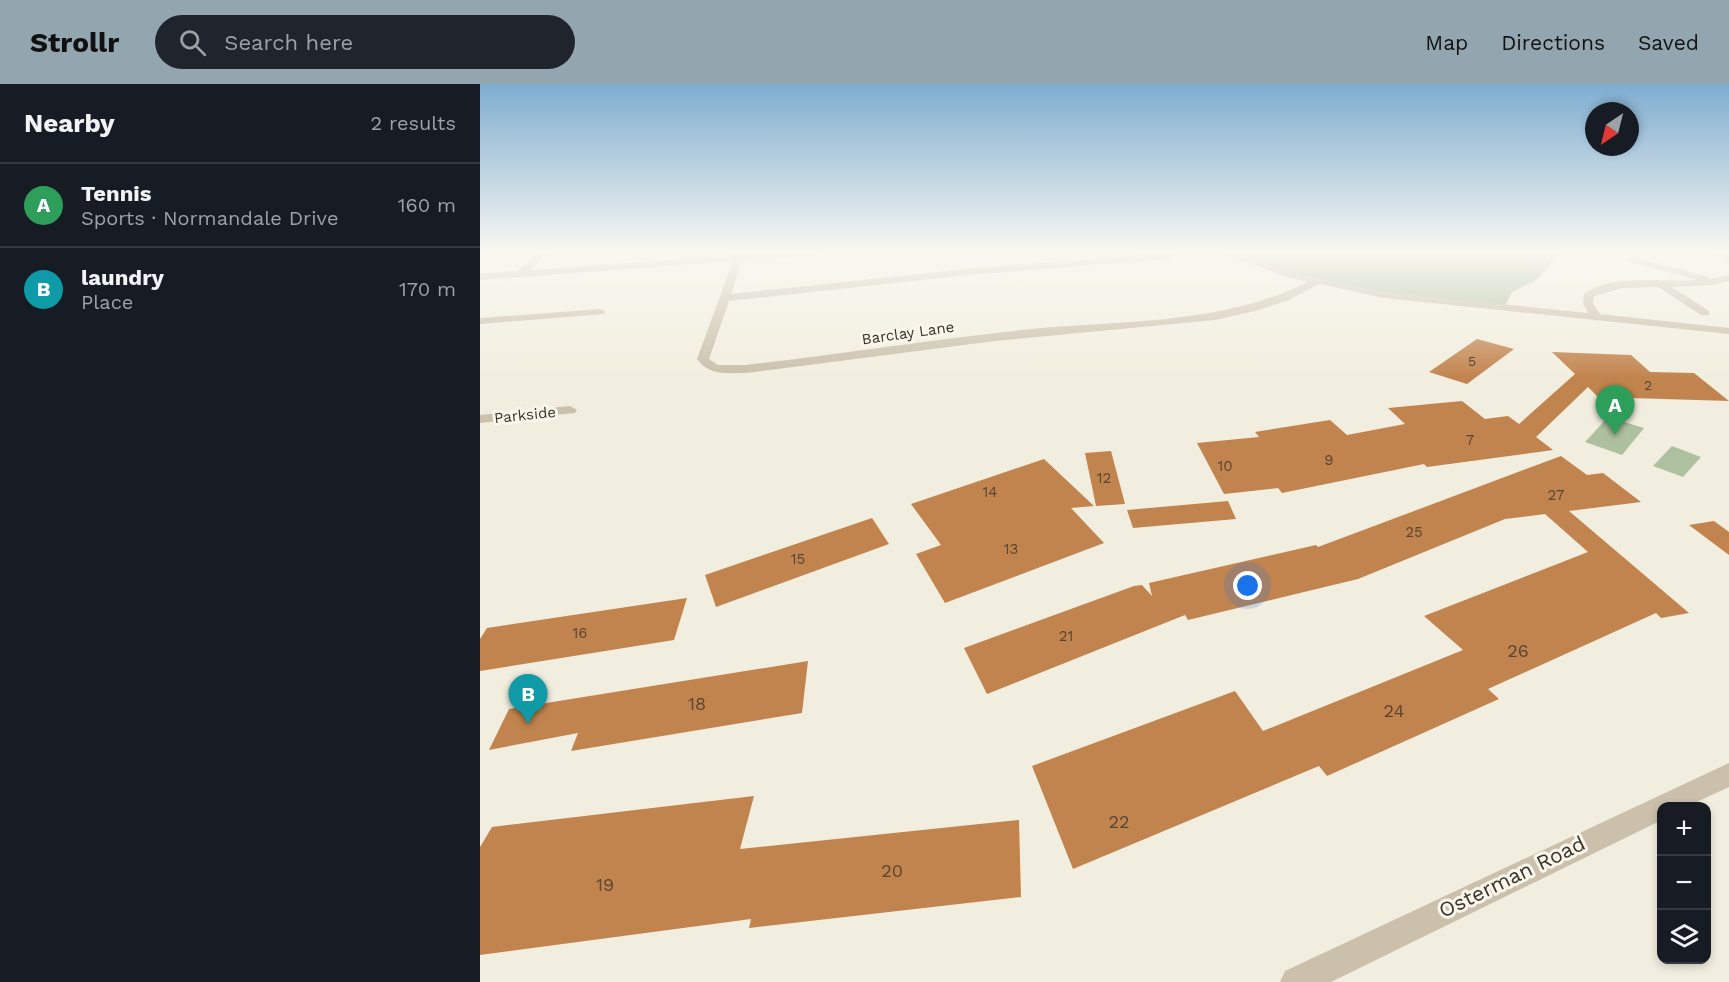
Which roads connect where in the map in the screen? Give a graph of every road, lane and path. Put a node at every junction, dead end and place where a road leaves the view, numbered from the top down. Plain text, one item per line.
1 (727, 294) edge
2 (764, 294) edge
3 (1295, 294) edge
4 (1382, 294) edge
5 (1589, 294) edge
6 (1676, 294) edge
7 (726, 298) junction
8 (600, 312) dead end
9 (1705, 313) dead end
10 (1597, 318) junction
11 (480, 321) edge
12 (1729, 332) edge
13 (570, 410) dead end
14 (480, 420) edge
15 (1729, 774) edge
16 (1296, 982) edge

1 - 7 street
2 - 7 street
3 - 7 street, Barclay Lane
4 - 10 street
5 - 10 street
6 - 9 street
8 - 11 street
10 - 12 street
13 - 14 street, Parkside
15 - 16 street, Osterman Road

